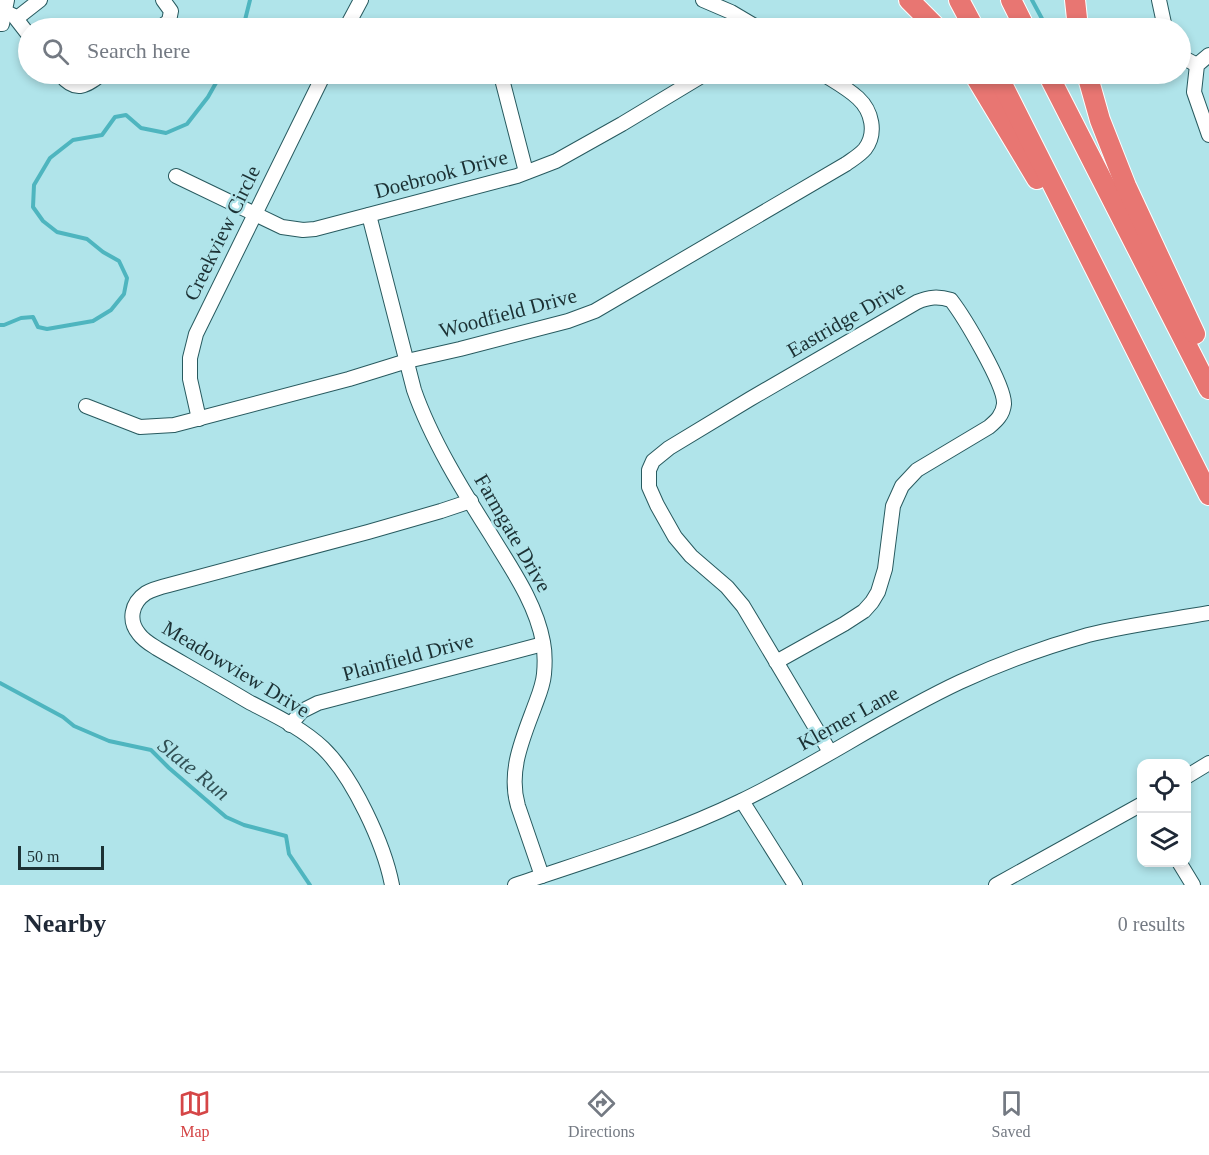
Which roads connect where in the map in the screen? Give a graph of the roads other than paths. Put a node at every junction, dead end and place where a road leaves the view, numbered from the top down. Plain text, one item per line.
1 (40, 0) edge
2 (163, 0) edge
3 (361, 0) edge
4 (703, 0) edge
5 (909, 0) edge
6 (959, 0) edge
7 (1011, 0) edge
8 (1075, 0) edge
9 (1159, 0) edge
10 (3, 15) edge
11 (17, 18) joint
12 (170, 18) edge
13 (351, 18) edge
14 (740, 18) edge
15 (928, 18) edge
16 (969, 18) edge
17 (1020, 18) edge
18 (1077, 18) edge
19 (1163, 18) edge
20 (1209, 55) edge
21 (1191, 62) edge
22 (1197, 65) junction
23 (70, 84) edge
24 (88, 84) edge
25 (319, 84) edge
26 (503, 84) dead end
27 (688, 84) edge
28 (838, 84) edge
29 (980, 84) edge
30 (1002, 84) edge
31 (1053, 84) edge
32 (1090, 84) edge
33 (1209, 135) edge
34 (526, 172) junction
35 (176, 176) dead end
36 (256, 213) junction
37 (369, 215) junction
38 (1128, 334) junction
39 (407, 361) junction
40 (1209, 363) edge
41 (1209, 389) edge
42 (86, 406) dead end
43 (199, 419) junction
44 (1209, 495) edge
45 (471, 501) junction
46 (1209, 613) edge
47 (543, 644) junction
48 (776, 662) junction
49 (290, 724) junction
50 (830, 752) junction
51 (1209, 763) edge
52 (1191, 774) edge
53 (742, 801) junction
54 (1137, 807) edge
55 (1182, 867) edge
56 (542, 876) junction
57 (392, 885) edge
58 (516, 885) edge
59 (795, 885) edge
60 (996, 885) edge
61 (1193, 885) edge

1 - 11 street
2 - 12 street
3 - 13 street
4 - 14 street
5 - 15 highway
6 - 16 highway
7 - 17 highway
8 - 18 highway
9 - 19 street
10 - 11 street
20 - 22 street
21 - 22 street
22 - 33 street
23 - 24 street
25 - 36 street, Creekview Circle
26 - 34 street
27 - 34 street, Doebrook Drive
28 - 39 street, Woodfield Drive
29 - 38 highway
30 - 38 highway
31 - 41 highway
32 - 40 highway
34 - 37 street, Doebrook Drive
35 - 36 street, Doebrook Drive
36 - 37 street, Doebrook Drive
36 - 43 street, Creekview Circle
37 - 39 street, Farmgate Drive
38 - 44 highway
39 - 43 street, Woodfield Drive
39 - 45 street, Farmgate Drive
42 - 43 street, Woodfield Drive
45 - 47 street, Farmgate Drive
45 - 49 street, Meadowview Drive
46 - 50 street, Klerner Lane
47 - 49 street, Plainfield Drive
47 - 56 street, Farmgate Drive
48 - 48 street, Eastridge Drive
48 - 50 street, Eastridge Drive
49 - 57 street, Meadowview Drive
50 - 53 street, Klerner Lane
51 - 52 street
53 - 56 street, Klerner Lane
53 - 59 street
54 - 60 street
55 - 61 street
56 - 58 street, Klerner Lane

